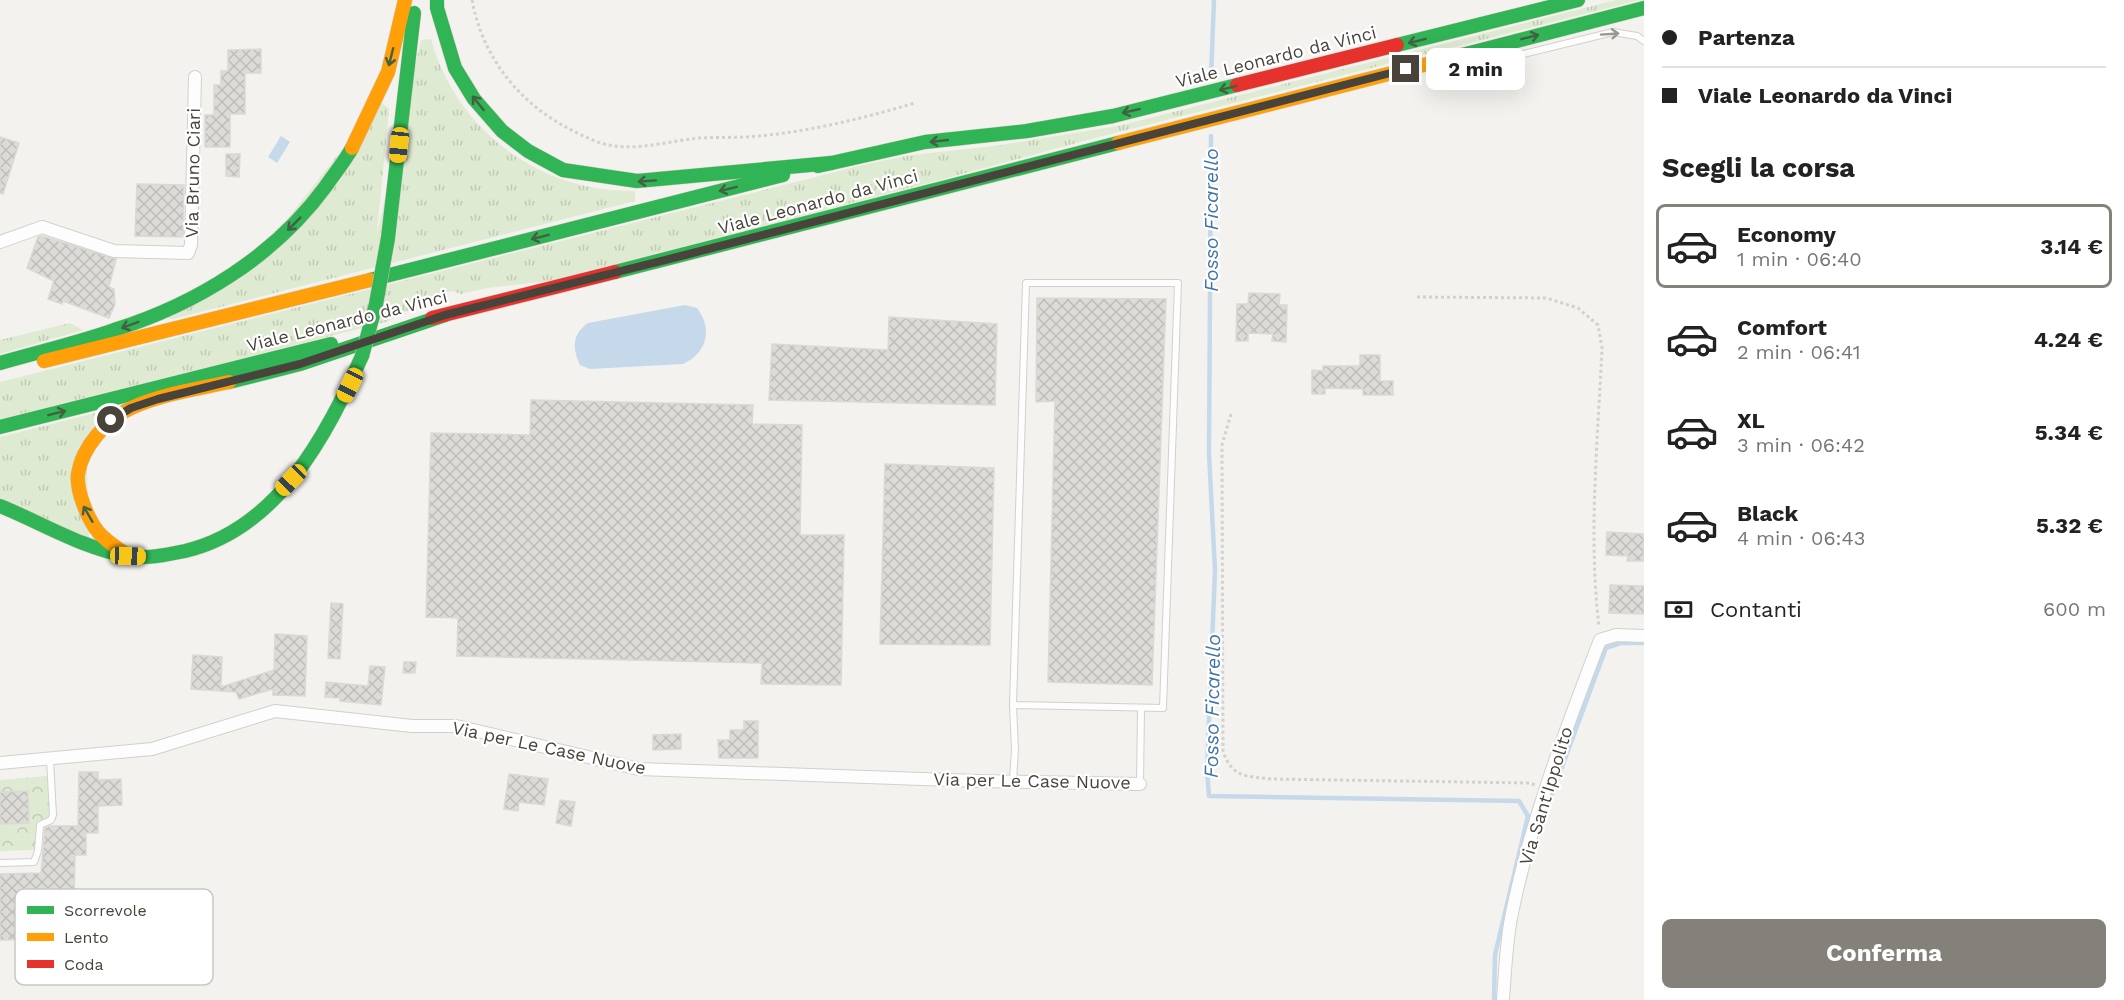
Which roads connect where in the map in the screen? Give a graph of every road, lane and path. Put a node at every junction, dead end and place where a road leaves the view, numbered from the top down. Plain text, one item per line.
1 (405, 0) edge
2 (416, 0) edge
3 (437, 0) edge
4 (472, 0) edge
5 (1578, 0) edge
6 (1644, 8) edge
7 (1644, 41) edge
8 (1471, 52) junction
9 (195, 77) dead end
10 (915, 103) dead end
11 (831, 163) junction
12 (0, 242) edge
13 (1417, 297) dead end
14 (445, 315) junction
15 (0, 363) edge
16 (0, 369) edge
17 (1231, 414) dead end
18 (0, 427) edge
19 (0, 506) edge
20 (128, 556) junction
21 (1644, 636) edge
22 (1600, 640) junction
23 (1013, 705) junction
24 (1141, 708) junction
25 (50, 759) junction
26 (0, 763) edge
27 (1013, 782) junction
28 (1140, 784) joint
29 (1544, 791) junction
30 (0, 862) edge
31 (1503, 1000) edge

1 -> 15 main road
2 - 20 main road, bridge
11 -> 3 main road
4 - 10 path
5 -> 11 main road, Viale Leonardo da Vinci
8 -> 6 main road, Viale Leonardo da Vinci
8 -> 7 lane
8 - 14 main road, Viale Leonardo da Vinci
9 - 12 street, Via Bruno Ciari
11 -> 16 main road, Viale Leonardo da Vinci
13 - 22 path
18 -> 14 main road, Viale Leonardo da Vinci
20 -> 14 main road
17 - 29 path
19 - 20 main road
21 - 22 street
22 - 29 street, Via Sant'Ippolito
23 - 24 lane
23 - 24 lane
23 - 27 lane
24 - 28 lane
25 - 26 street, Via per Le Case Nuove
25 - 27 street, Via per Le Case Nuove
25 - 30 lane
27 - 28 street, Via per Le Case Nuove
29 - 31 street, Via Sant'Ippolito

